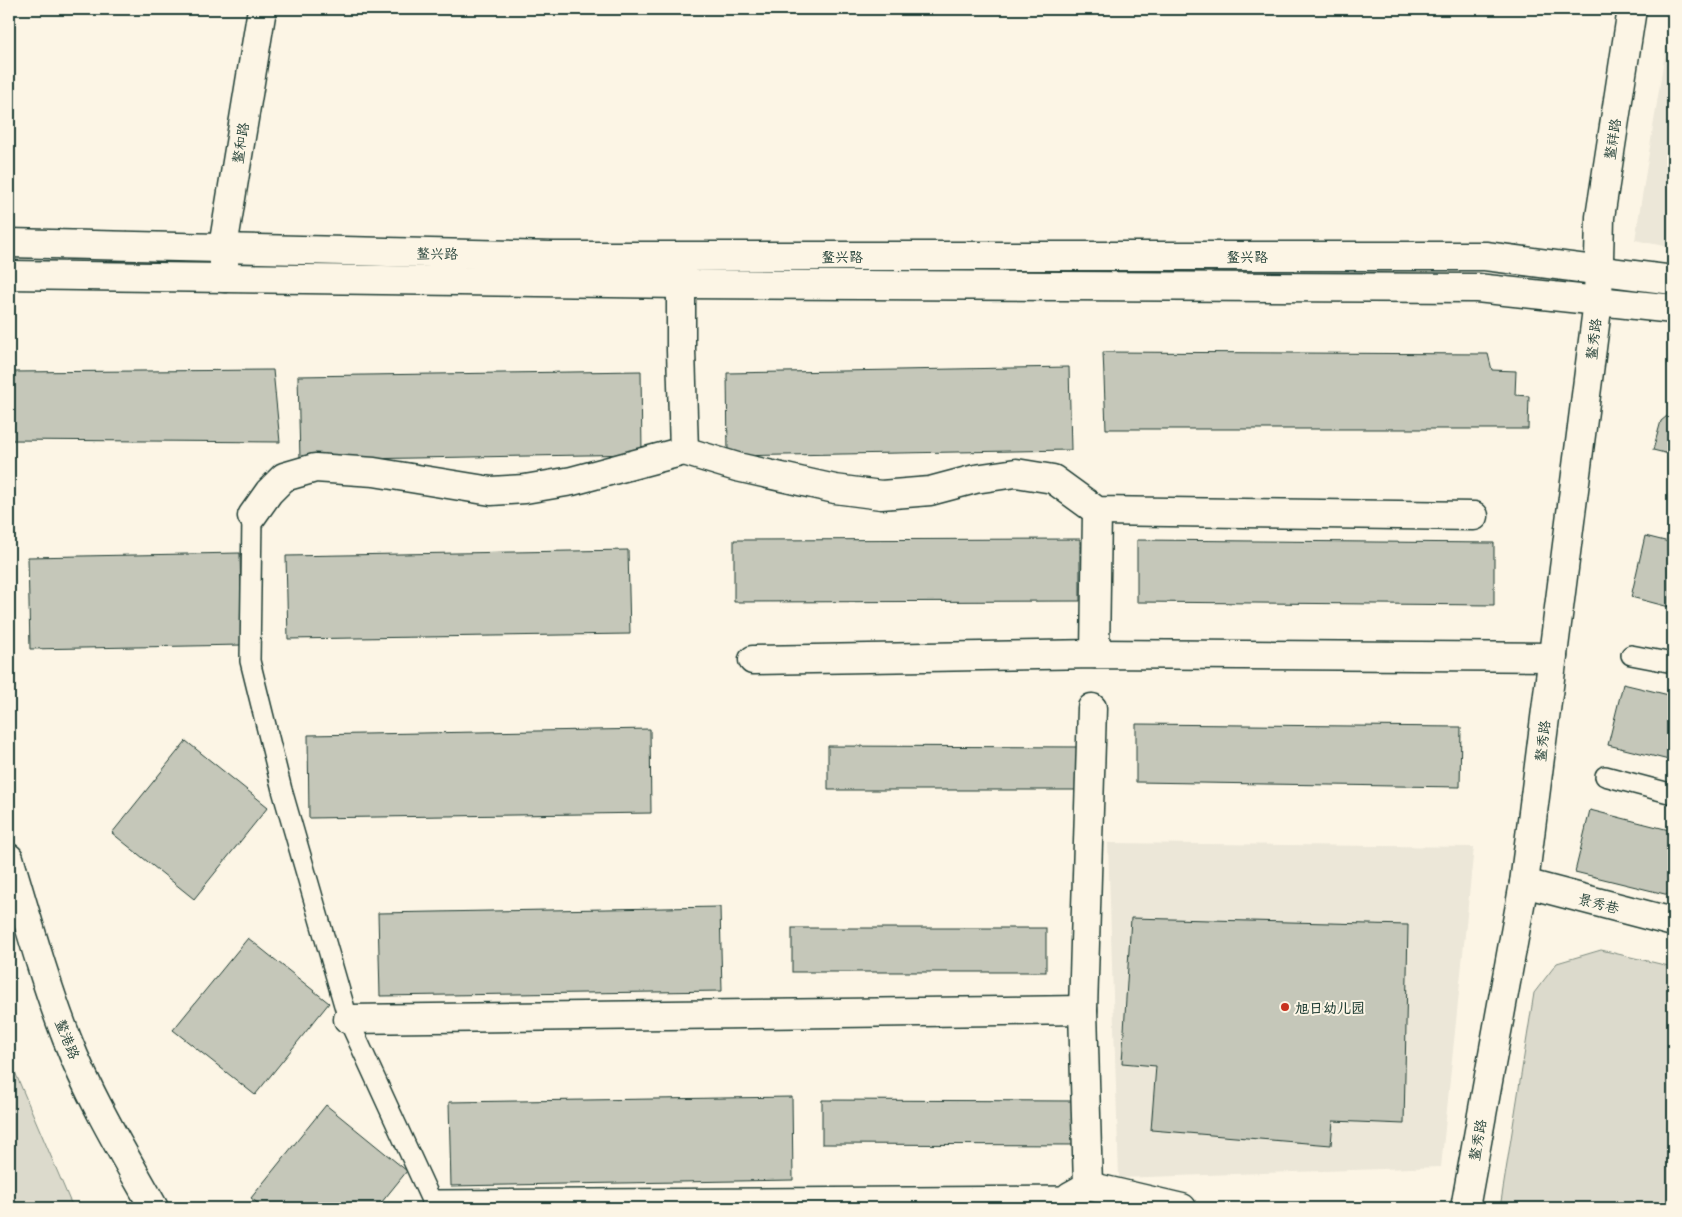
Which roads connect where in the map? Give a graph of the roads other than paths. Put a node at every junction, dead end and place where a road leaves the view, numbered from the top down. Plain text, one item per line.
1 (262, 9) edge
2 (1632, 9) edge
3 (9, 243) edge
4 (223, 247) junction
5 (682, 256) junction
6 (1598, 270) junction
7 (9, 275) edge
8 (225, 278) junction
9 (1673, 280) edge
10 (680, 284) junction
11 (1598, 301) junction
12 (1673, 309) edge
13 (684, 451) junction
14 (1097, 511) junction
15 (252, 516) joint
16 (1474, 516) dead end
17 (1095, 654) junction
18 (1631, 654) dead end
19 (1553, 656) junction
20 (753, 660) dead end
21 (1673, 663) edge
22 (1092, 708) dead end
23 (1605, 776) dead end
24 (1673, 794) edge
25 (9, 858) edge
26 (1524, 883) junction
27 (1673, 922) edge
28 (1083, 1010) junction
29 (348, 1018) junction
30 (1074, 1196) edge
31 (435, 1204) edge
32 (154, 1208) edge
33 (1182, 1208) edge
34 (1465, 1208) edge

1 - 4 street, 鳌和路
2 - 6 street, 鳌祥路
3 - 4 street, 鳌兴路
4 - 5 street, 鳌兴路
4 - 8 street, 鳌和路
5 - 6 street, 鳌兴路
5 - 10 street
6 - 9 street, 鳌兴路
6 - 11 street, 鳌秀路
7 - 8 street, 鳌兴路
8 - 10 street, 鳌兴路
10 - 11 street, 鳌兴路
10 - 13 street
11 - 12 street, 鳌兴路
11 - 19 street, 鳌秀路
13 - 14 street
13 - 15 street
14 - 16 street
14 - 17 street
15 - 29 lane
17 - 19 street
17 - 20 street
18 - 21 lane
19 - 26 street, 鳌秀路
22 - 28 street
23 - 24 lane
25 - 32 street, 鳌港路
26 - 27 street, 景秀巷
26 - 34 street, 鳌秀路
28 - 29 street
28 - 30 street
29 - 31 lane
30 - 31 lane
30 - 33 street

